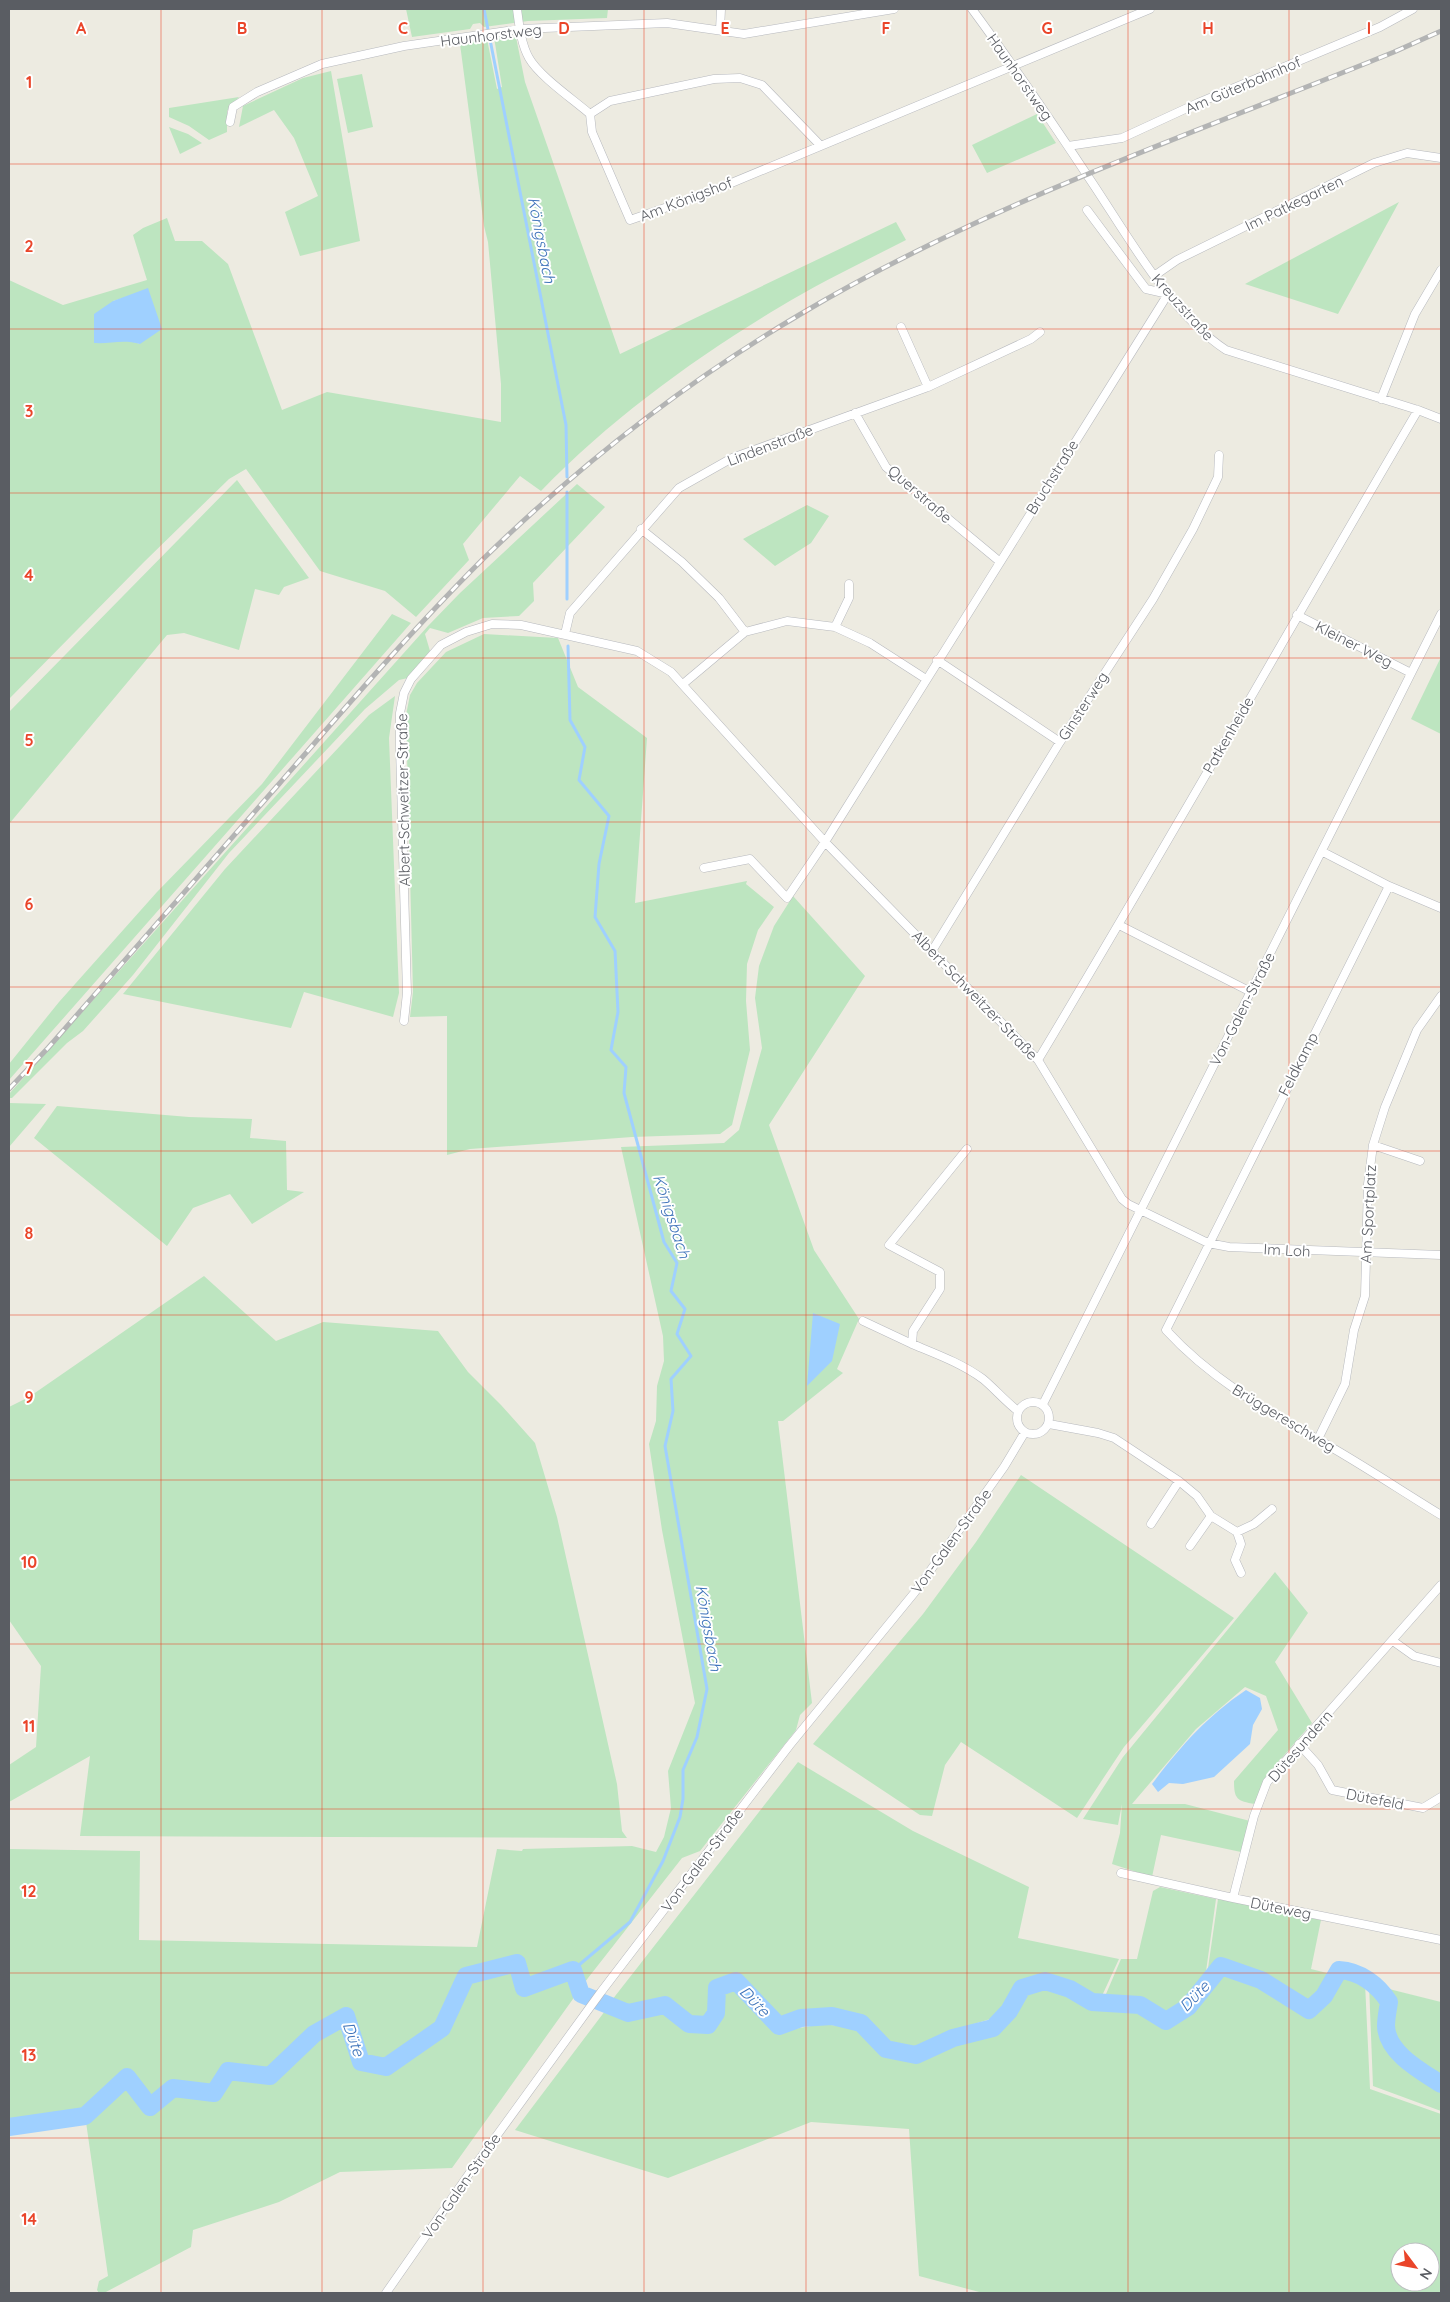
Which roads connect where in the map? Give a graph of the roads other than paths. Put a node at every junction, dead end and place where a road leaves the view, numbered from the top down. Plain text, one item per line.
1 (517, 9) edge
2 (722, 9) edge
3 (894, 9) edge
4 (972, 9) edge
5 (1150, 9) edge
6 (1413, 9) edge
7 (520, 29) junction
8 (720, 30) junction
9 (1014, 66) junction
10 (590, 114) junction
11 (230, 122) dead end
12 (820, 145) junction
13 (1068, 146) junction
14 (1441, 158) edge
15 (1087, 210) dead end
16 (1441, 270) edge
17 (1154, 276) junction
18 (1168, 294) junction
19 (900, 326) dead end
20 (1040, 332) dead end
21 (928, 387) junction
22 (1381, 398) junction
23 (1418, 410) junction
24 (855, 413) junction
25 (1441, 419) edge
26 (1219, 455) dead end
27 (641, 529) junction
28 (1000, 561) junction
29 (849, 584) dead end
30 (1441, 614) edge
31 (1297, 615) junction
32 (835, 626) junction
33 (745, 632) junction
34 (564, 634) junction
35 (938, 660) junction
36 (1411, 673) junction
37 (926, 679) junction
38 (683, 684) junction
39 (1060, 742) junction
40 (825, 842) junction
41 (1323, 852) junction
42 (704, 868) dead end
43 (1389, 886) junction
44 (1441, 908) edge
45 (1119, 925) junction
46 (932, 950) junction
47 (1251, 992) junction
48 (1441, 996) edge
49 (404, 1021) dead end
50 (1038, 1060) junction
51 (1373, 1145) junction
52 (968, 1149) dead end
53 (1420, 1161) dead end
54 (1140, 1210) junction
55 (1208, 1243) junction
56 (1366, 1254) junction
57 (1441, 1255) edge
58 (863, 1321) dead end
59 (912, 1344) junction
60 (1043, 1404) junction
61 (1018, 1411) junction
62 (1049, 1424) junction
63 (1025, 1432) junction
64 (1318, 1439) junction
65 (1179, 1481) junction
66 (1272, 1509) dead end
67 (1211, 1516) junction
68 (1441, 1516) edge
69 (1151, 1524) dead end
70 (1237, 1532) junction
71 (1190, 1546) dead end
72 (1241, 1573) dead end
73 (1441, 1585) edge
74 (1393, 1641) junction
75 (1441, 1662) edge
76 (1300, 1744) junction
77 (1441, 1797) edge
78 (1121, 1873) dead end
79 (1233, 1898) junction
80 (1441, 1940) edge
81 (386, 2293) edge

1 - 7 street
2 - 8 street
3 - 8 street, Haunhorstweg
4 - 9 street, Haunhorstweg
5 - 9 street, Am Königshof
6 - 13 street, Am Güterbahnhof
7 - 8 street, Haunhorstweg
7 - 10 street
7 - 11 street, Haunhorstweg
9 - 12 street, Am Königshof
9 - 13 street, Haunhorstweg
10 - 12 street
10 - 12 street, Am Königshof
13 - 17 street, Kreuzstraße
14 - 17 street, Im Patkegarten
15 - 18 street
16 - 22 street
17 - 18 street, Kreuzstraße
18 - 22 street, Kreuzstraße
18 - 28 street, Bruchstraße
19 - 21 street
20 - 21 street, Lindenstraße
21 - 24 street, Lindenstraße
22 - 23 street, Kreuzstraße
23 - 25 street, Kreuzstraße
23 - 31 street, Patkenheide
24 - 27 street, Lindenstraße
24 - 28 street, Querstraße
26 - 39 street, Ginsterweg
27 - 33 street
27 - 34 street, Lindenstraße
28 - 35 street, Bruchstraße
29 - 32 street
30 - 36 street, Von-Galen-Straße
31 - 36 street, Kleiner Weg
31 - 45 street, Patkenheide
32 - 33 street
32 - 37 street
33 - 38 street
34 - 38 street, Albert-Schweitzer-Straße
34 - 49 street, Albert-Schweitzer-Straße
35 - 37 street, Bruchstraße
35 - 39 street
36 - 41 street, Von-Galen-Straße
37 - 40 street, Bruchstraße
38 - 40 street, Albert-Schweitzer-Straße
39 - 46 street, Ginsterweg
40 - 42 street
40 - 46 street, Albert-Schweitzer-Straße
41 - 43 street
41 - 47 street, Von-Galen-Straße
43 - 44 street
43 - 55 street, Feldkamp
45 - 47 street
45 - 50 street, Patkenheide
46 - 50 street, Albert-Schweitzer-Straße
47 - 54 street, Von-Galen-Straße
48 - 51 street, Am Sportplatz
50 - 54 street, Albert-Schweitzer-Straße
51 - 53 street
51 - 56 street, Am Sportplatz
52 - 59 street
54 - 55 street, Im Loh
54 - 60 street, Von-Galen-Straße
55 - 56 street, Im Loh
55 - 64 street, Brüggereschweg
56 - 57 street, Im Loh
56 - 64 street, Am Sportplatz
58 - 59 street
59 - 61 street
60 - 61 street
60 - 62 street
61 - 63 street
62 - 63 street
62 - 65 street
63 - 81 street, Von-Galen-Straße
64 - 68 street, Brüggereschweg
65 - 67 street
65 - 69 street
66 - 70 street
67 - 70 street
67 - 71 street
70 - 72 street
73 - 74 street, Dütesundern
74 - 75 street
74 - 76 street, Dütesundern
76 - 77 street, Dütefeld
76 - 79 street, Dütesundern
78 - 79 street, Düteweg
79 - 80 street, Düteweg

